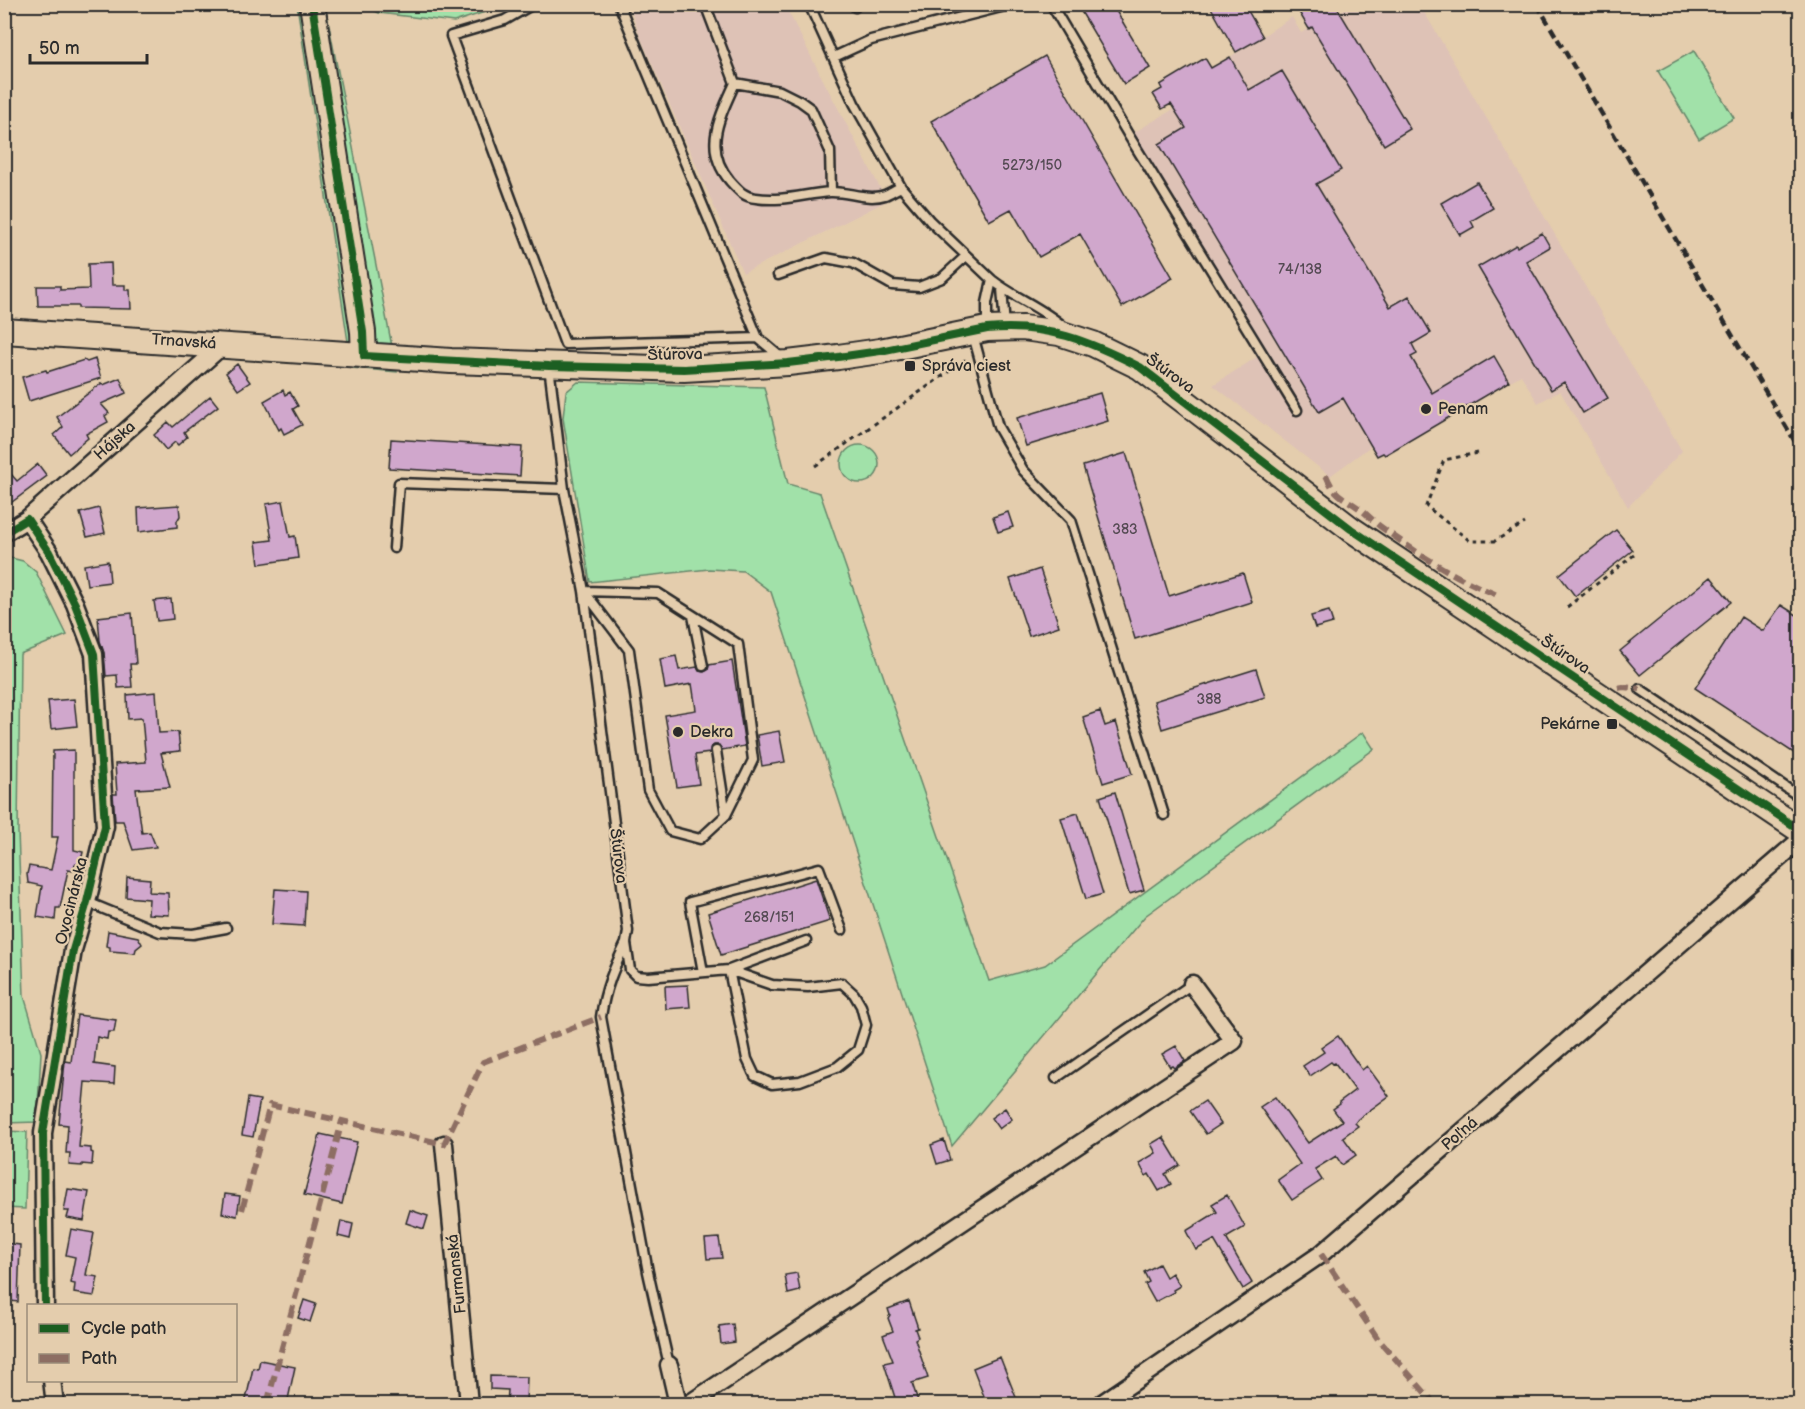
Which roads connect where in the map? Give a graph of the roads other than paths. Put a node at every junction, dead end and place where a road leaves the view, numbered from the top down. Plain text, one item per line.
1 (312, 4) edge
2 (533, 4) edge
3 (619, 4) edge
4 (705, 4) edge
5 (809, 4) edge
6 (1013, 4) edge
7 (1051, 4) edge
8 (834, 57) junction
9 (735, 83) junction
10 (901, 187) junction
11 (831, 192) junction
12 (966, 256) junction
13 (778, 275) dead end
14 (992, 280) junction
15 (1002, 288) junction
16 (4, 331) edge
17 (985, 335) junction
18 (758, 338) junction
19 (1075, 338) junction
20 (224, 345) junction
21 (364, 356) junction
22 (788, 363) junction
23 (549, 366) junction
24 (1297, 410) dead end
25 (564, 489) junction
26 (27, 519) junction
27 (4, 533) edge
28 (394, 549) dead end
29 (584, 591) junction
30 (693, 616) junction
31 (703, 666) dead end
32 (1640, 689) dead end
33 (716, 752) dead end
34 (1800, 797) edge
35 (726, 815) junction
36 (1164, 815) dead end
37 (1800, 830) edge
38 (1800, 840) edge
39 (87, 902) junction
40 (226, 928) dead end
41 (842, 930) dead end
42 (806, 941) dead end
43 (626, 943) junction
44 (729, 970) junction
45 (703, 972) junction
46 (1192, 984) joint
47 (1056, 1078) dead end
48 (444, 1144) dead end
49 (45, 1304) edge
50 (669, 1365) joint
51 (52, 1382) edge
52 (55, 1404) edge
53 (469, 1404) edge
54 (678, 1404) edge
55 (689, 1404) edge
56 (1101, 1404) edge

1 - 21 street
2 - 18 lane
3 - 18 lane
4 - 9 lane
5 - 8 lane
6 - 8 lane
7 - 24 lane
8 - 10 lane
9 - 11 lane
9 - 11 lane
10 - 11 lane
10 - 12 lane
12 - 13 lane
12 - 14 lane
14 - 15 lane
14 - 17 lane
15 - 17 lane
15 - 19 lane
16 - 20 street, Trnavská
17 - 19 street, Štúrova
17 - 22 street, Štúrova
17 - 36 lane
18 - 22 lane
19 - 37 street, Štúrova
20 - 21 street, Trnavská
20 - 26 street, Hájska
21 - 23 street, Štúrova
22 - 23 street, Štúrova
23 - 25 lane, Štúrova
25 - 28 lane
25 - 29 lane, Štúrova
26 - 27 street, Hájska
26 - 39 street, Ovocinárska
29 - 30 lane
29 - 35 lane, Štúrova
29 - 43 lane, Štúrova
30 - 31 lane
30 - 35 lane
32 - 34 lane
33 - 35 lane
38 - 56 street, Poľná
39 - 40 lane
39 - 49 street, Ovocinárska
41 - 45 lane
42 - 44 lane
43 - 45 lane, Štúrova
43 - 50 lane
44 - 44 lane
44 - 45 lane
46 - 47 lane
46 - 55 street
48 - 53 street, Furmanská
50 - 54 street
51 - 52 street

